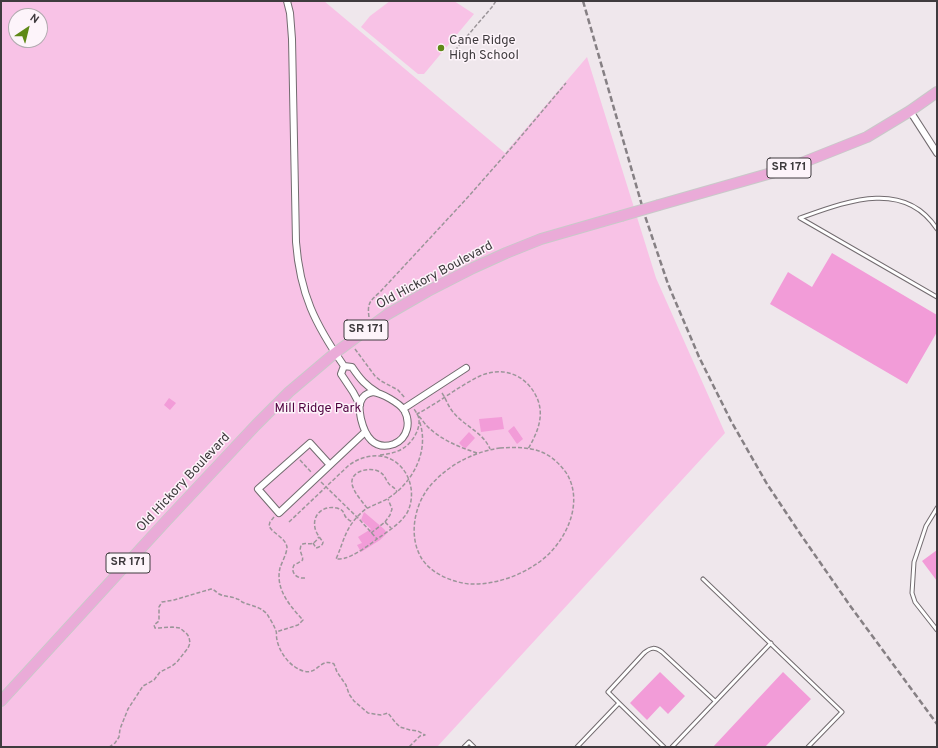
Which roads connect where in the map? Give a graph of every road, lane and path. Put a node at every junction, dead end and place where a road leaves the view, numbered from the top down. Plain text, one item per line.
1 (287, 1) edge
2 (496, 1) edge
3 (451, 55) dead end
4 (566, 83) dead end
5 (937, 92) edge
6 (910, 111) junction
7 (937, 153) edge
8 (937, 229) edge
9 (937, 297) edge
10 (370, 326) junction
11 (335, 353) junction
12 (344, 366) junction
13 (466, 368) dead end
14 (437, 386) junction
15 (378, 393) junction
16 (445, 397) junction
17 (360, 405) junction
18 (403, 408) junction
19 (419, 420) dead end
20 (366, 432) junction
21 (490, 449) junction
22 (528, 449) junction
23 (477, 453) junction
24 (300, 460) dead end
25 (330, 466) junction
26 (317, 478) junction
27 (409, 479) junction
28 (326, 487) junction
29 (397, 492) junction
30 (388, 498) junction
31 (367, 508) junction
32 (937, 508) edge
33 (279, 513) junction
34 (357, 518) junction
35 (289, 522) dead end
36 (353, 522) junction
37 (385, 522) junction
38 (391, 528) junction
39 (371, 533) junction
40 (319, 536) junction
41 (377, 540) junction
42 (313, 543) junction
43 (305, 578) dead end
44 (703, 579) dead end
45 (937, 630) edge
46 (276, 632) junction
47 (770, 644) junction
48 (1, 701) edge
49 (715, 702) junction
50 (620, 703) junction
51 (109, 747) edge
52 (409, 747) edge
53 (464, 747) edge
54 (474, 747) edge
55 (577, 747) edge
56 (664, 747) edge
57 (672, 747) edge
58 (808, 747) edge

1 - 11 street
2 - 3 path
4 - 10 path
5 - 6 main road, Old Hickory Boulevard / SR 171
6 - 7 street
6 - 10 main road, Old Hickory Boulevard / SR 171, bridge
8 - 9 lane
10 - 11 main road, Old Hickory Boulevard / SR 171
11 - 12 street
11 - 48 main road, Old Hickory Boulevard / SR 171
12 - 15 street
12 - 17 street
13 - 14 street
14 - 16 path
14 - 18 street
15 - 17 street
15 - 18 street
16 - 21 path
16 - 22 path
16 - 23 path
17 - 20 street
18 - 20 street
19 - 27 path
20 - 25 street
21 - 22 path
21 - 23 path
22 - 23 path
24 - 26 path
25 - 26 street
25 - 33 street
26 - 28 path
26 - 33 street
27 - 28 path
27 - 29 path
27 - 38 path
28 - 34 path
28 - 35 path
29 - 30 path
29 - 31 path
30 - 31 path
30 - 37 path
31 - 34 path
32 - 45 lane
33 - 46 path
34 - 36 path
34 - 39 path
36 - 40 path
36 - 41 path
37 - 38 path
37 - 39 path
38 - 41 path
39 - 41 path
40 - 42 path
40 - 42 path
42 - 43 path
44 - 47 lane
46 - 51 path
46 - 52 path
47 - 49 lane
47 - 58 lane
49 - 50 lane
49 - 57 lane
50 - 55 lane
50 - 56 lane
53 - 54 lane

